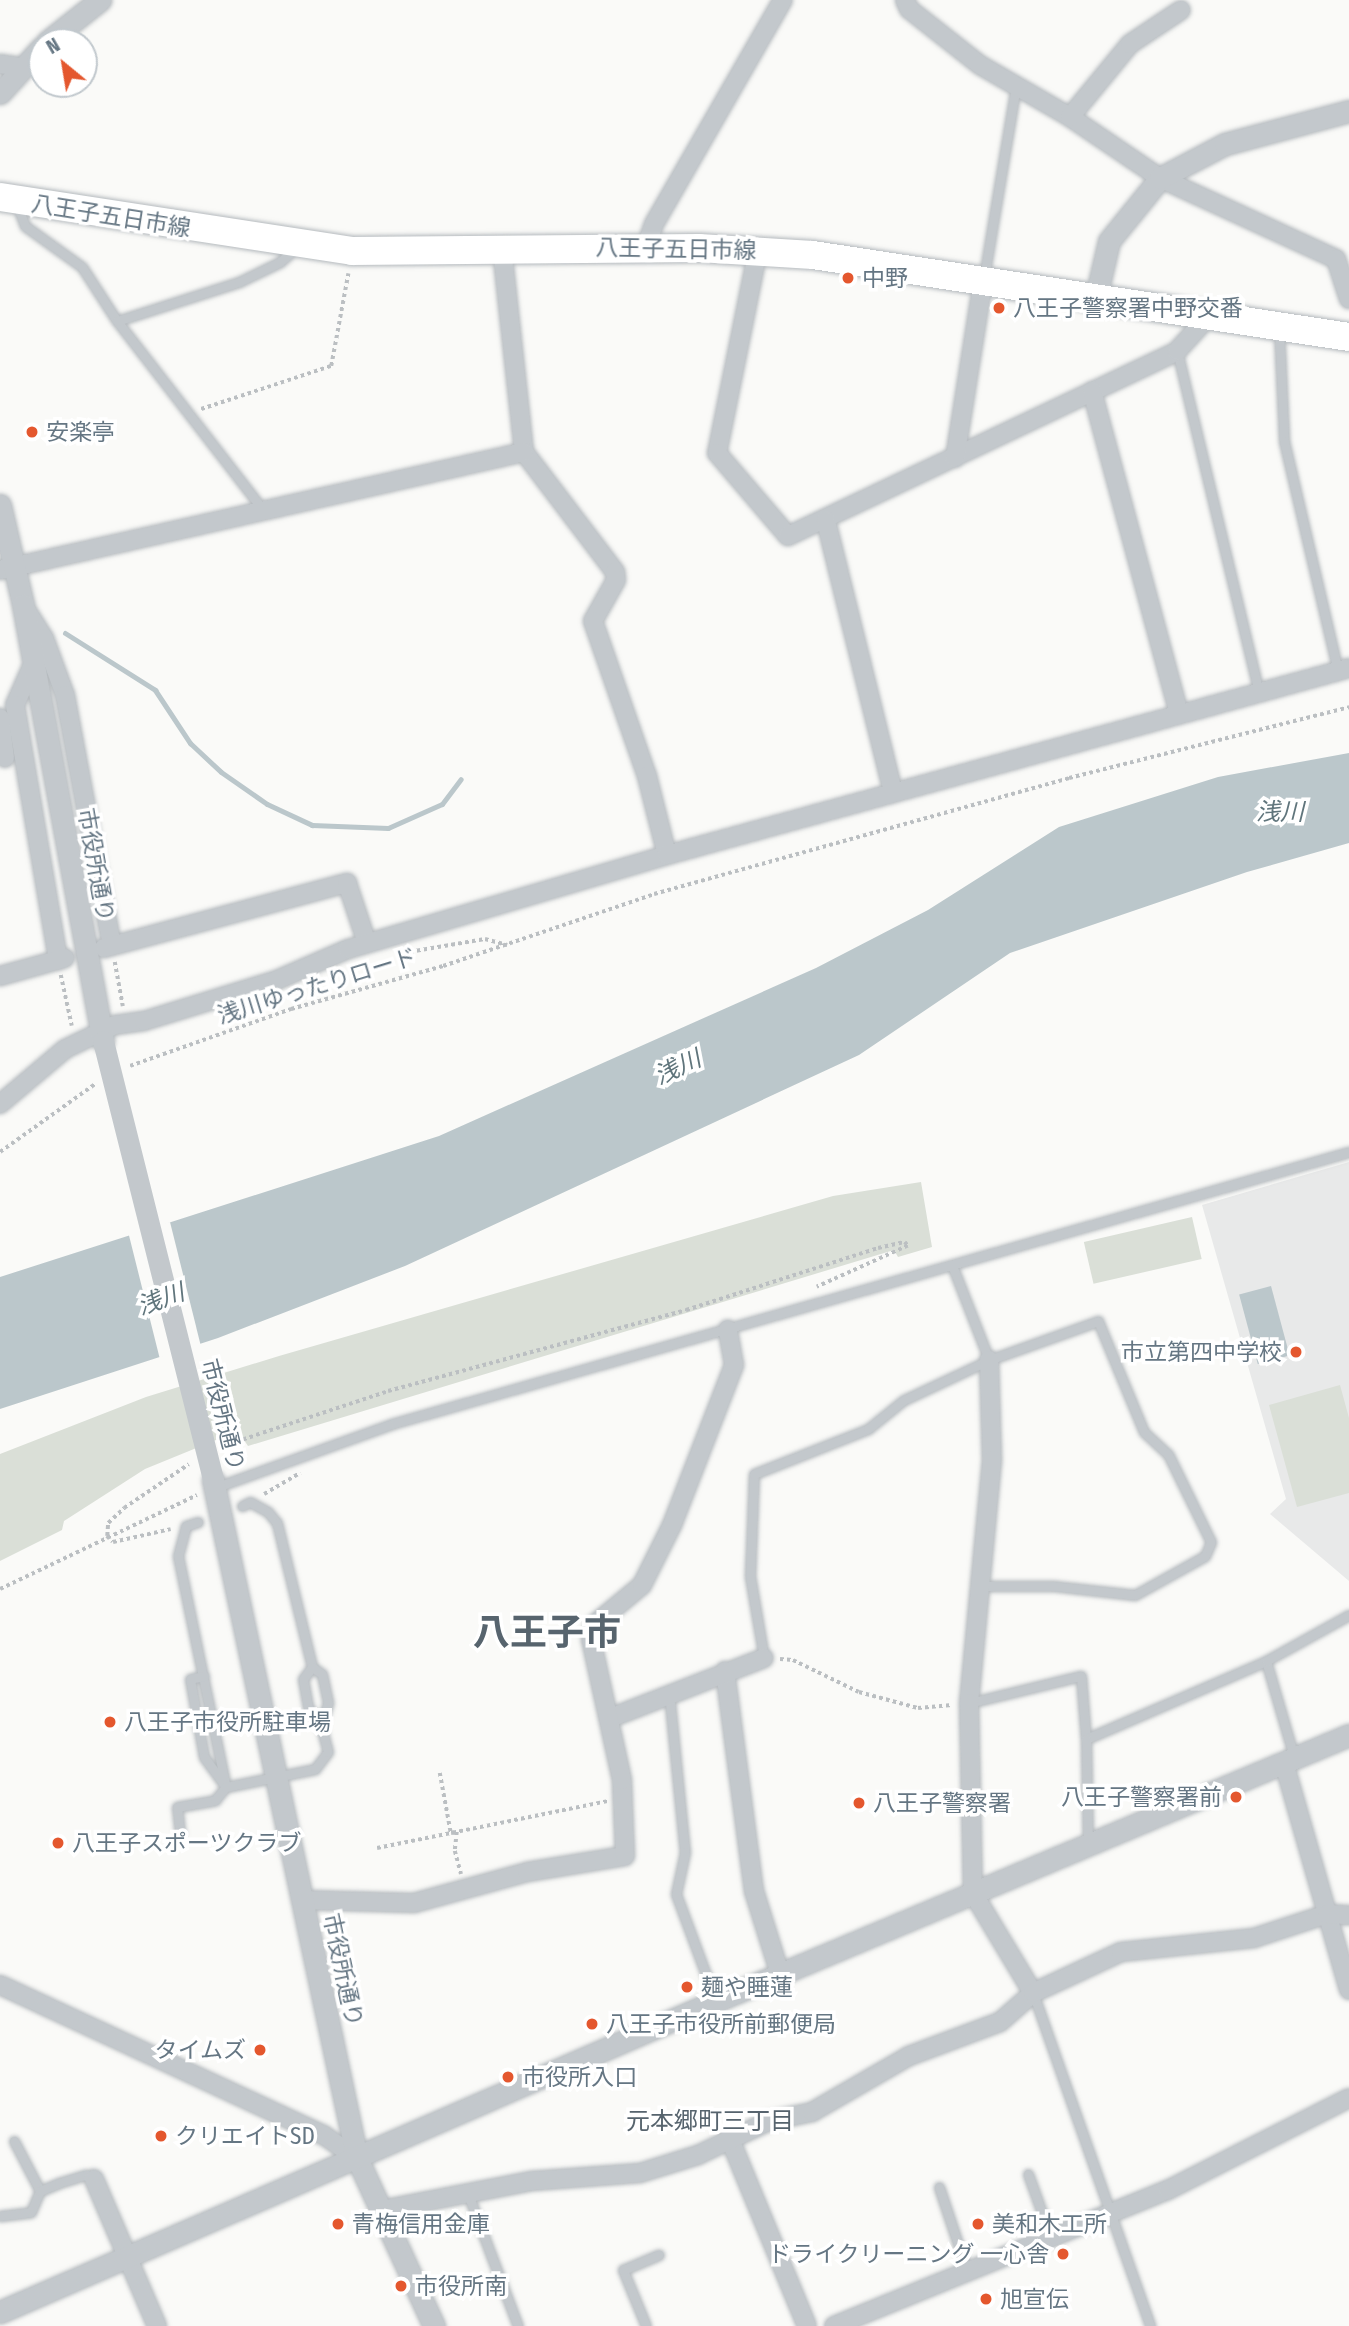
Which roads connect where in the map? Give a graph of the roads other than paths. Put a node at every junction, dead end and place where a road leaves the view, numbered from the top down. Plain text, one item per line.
1 (100, 0) edge
2 (783, 0) edge
3 (905, 0) edge
4 (1183, 5) edge
5 (65, 28) edge
6 (28, 61) edge
7 (0, 64) edge
8 (22, 67) junction
9 (1016, 85) junction
10 (0, 93) edge
11 (1349, 111) edge
12 (1070, 117) junction
13 (1160, 178) junction
14 (8, 199) edge
15 (298, 246) junction
16 (646, 247) junction
17 (502, 249) junction
18 (758, 250) junction
19 (983, 281) junction
20 (1096, 297) junction
21 (1349, 299) edge
22 (1209, 316) junction
23 (117, 321) junction
24 (1279, 328) junction
25 (1349, 337) edge
26 (1177, 351) junction
27 (1092, 391) junction
28 (524, 452) junction
29 (955, 458) junction
30 (0, 505) edge
31 (263, 510) junction
32 (827, 521) junction
33 (7, 569) edge
34 (23, 605) junction
35 (33, 664) junction
36 (1343, 669) edge
37 (1259, 692) junction
38 (1179, 713) junction
39 (0, 718) edge
40 (9, 757) edge
41 (893, 791) junction
42 (667, 855) junction
43 (367, 943) junction
44 (0, 976) edge
45 (101, 1037) junction
46 (0, 1104) edge
47 (1349, 1152) edge
48 (953, 1265) junction
49 (728, 1330) junction
50 (989, 1360) junction
51 (208, 1487) junction
52 (246, 1504) road end
53 (198, 1522) dead end
54 (979, 1586) junction
55 (1349, 1615) edge
56 (764, 1658) joint
57 (1266, 1661) junction
58 (312, 1667) junction
59 (725, 1671) junction
60 (204, 1676) junction
61 (669, 1691) junction
62 (969, 1703) junction
63 (610, 1718) junction
64 (321, 1726) junction
65 (1349, 1735) edge
66 (1086, 1739) junction
67 (1290, 1761) junction
68 (276, 1779) junction
69 (226, 1787) junction
70 (180, 1834) dead end
71 (1088, 1846) junction
72 (973, 1893) junction
73 (301, 1900) junction
74 (1327, 1914) junction
75 (1349, 1915) edge
76 (780, 1975) junction
77 (12, 1986) edge
78 (1349, 1990) edge
79 (1033, 1993) junction
80 (716, 2001) junction
81 (1349, 2098) edge
82 (729, 2137) junction
83 (14, 2141) dead end
84 (357, 2158) junction
85 (1028, 2174) dead end
86 (94, 2179) joint
87 (939, 2187) dead end
88 (40, 2191) junction
89 (468, 2194) junction
90 (381, 2210) junction
91 (1109, 2214) junction
92 (0, 2216) edge
93 (1051, 2238) junction
94 (659, 2255) dead end
95 (127, 2257) junction
96 (967, 2271) junction
97 (0, 2312) edge
98 (157, 2326) edge
99 (434, 2326) edge
100 (518, 2326) edge
101 (646, 2326) edge
102 (807, 2326) edge
103 (834, 2326) edge
104 (1150, 2326) edge

1 - 5 street
2 - 16 street
3 - 9 street
4 - 12 street
6 - 8 street
7 - 8 street
8 - 10 street
9 - 12 street
9 - 19 lane
11 - 13 street
12 - 13 street
13 - 20 street
13 - 21 street
14 - 15 main road, 八王子五日市線
14 - 23 lane
15 - 17 main road, 八王子五日市線
15 - 23 lane
16 - 17 main road, 八王子五日市線
16 - 18 main road, 八王子五日市線
17 - 28 street
18 - 19 main road, 八王子五日市線
18 - 32 street
19 - 20 main road, 八王子五日市線
19 - 29 street
20 - 22 main road, 八王子五日市線
22 - 24 main road, 八王子五日市線
22 - 26 street
23 - 31 lane
24 - 25 main road, 八王子五日市線
24 - 36 lane
26 - 27 street
26 - 37 lane
27 - 29 street
27 - 38 street
28 - 31 street
28 - 42 street
29 - 32 street
30 - 33 street, 市役所通り
31 - 33 street
32 - 41 street
33 - 34 street, 市役所通り
34 - 35 street, 市役所通り
34 - 43 street
35 - 40 street
35 - 45 street, 市役所通り
36 - 37 street
37 - 38 street
38 - 41 street
39 - 40 street
40 - 44 street
41 - 42 street
42 - 43 street
43 - 45 street
45 - 46 street
45 - 51 street, 市役所通り, bridge
47 - 48 lane
48 - 49 lane
48 - 50 lane
49 - 51 lane
49 - 63 street
50 - 54 street
50 - 54 lane
50 - 56 lane
51 - 68 street, 市役所通り
52 - 58 lane
53 - 60 lane
54 - 62 street
55 - 57 lane
56 - 59 street
57 - 66 lane
57 - 67 lane
58 - 64 lane
58 - 64 lane
59 - 61 street
59 - 76 street
60 - 69 lane
60 - 69 lane
61 - 63 street
61 - 80 lane
62 - 66 lane
62 - 72 street
63 - 73 street
64 - 68 lane
65 - 67 street
66 - 71 lane
67 - 71 street
67 - 74 street
68 - 69 lane
68 - 73 street, 市役所通り
69 - 70 lane
71 - 72 street
72 - 76 street
72 - 79 street
73 - 84 street, 市役所通り
74 - 75 street
74 - 78 street
74 - 79 street
76 - 80 street
77 - 84 street
79 - 82 street
79 - 91 lane
80 - 84 street
81 - 91 street
82 - 89 street
82 - 102 street
83 - 88 lane
84 - 90 street, 市役所通り
84 - 95 street
85 - 93 lane
86 - 88 lane
86 - 95 street
87 - 96 lane
88 - 92 lane
89 - 90 street
89 - 100 lane
90 - 99 street, 市役所通り
91 - 93 street
91 - 104 lane
93 - 96 street
94 - 101 lane
95 - 97 street
95 - 98 street
96 - 103 street

